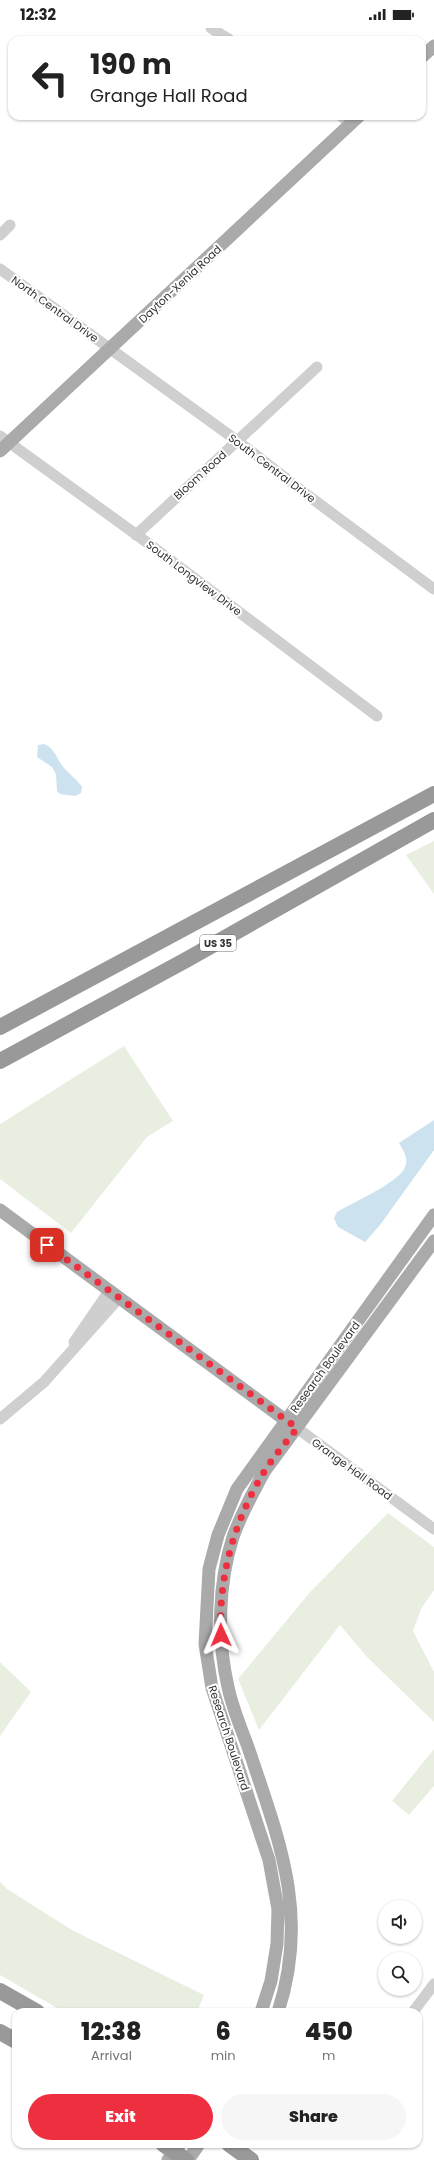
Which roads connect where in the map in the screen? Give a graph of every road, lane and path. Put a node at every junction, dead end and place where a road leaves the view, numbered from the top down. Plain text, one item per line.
1 (211, 28) edge
2 (224, 36) edge
3 (434, 46) edge
4 (426, 53) edge
5 (348, 120) edge
6 (10, 225) dead end
7 (0, 235) edge
8 (0, 269) edge
9 (110, 349) junction
10 (317, 367) dead end
11 (237, 442) junction
12 (3, 443) edge
13 (136, 535) junction
14 (434, 588) edge
15 (377, 716) dead end
16 (434, 794) edge
17 (434, 820) edge
18 (0, 1027) edge
19 (0, 1061) edge
20 (0, 1210) edge
21 (434, 1215) edge
22 (434, 1241) edge
23 (114, 1295) junction
24 (0, 1419) edge
25 (286, 1420) junction
26 (297, 1428) junction
27 (434, 1529) edge
28 (434, 1984) edge
29 (0, 1991) edge
30 (30, 2008) edge
31 (262, 2008) edge
32 (279, 2008) edge
33 (416, 2008) edge
34 (0, 2032) edge
35 (12, 2039) edge
36 (0, 2045) edge
37 (12, 2050) edge
38 (169, 2148) edge
39 (177, 2148) edge
40 (196, 2148) edge
41 (234, 2148) edge
42 (168, 2160) edge
43 (187, 2160) edge
44 (251, 2160) edge

1 - 2 street
3 - 4 main road
5 - 9 main road, Dayton-Xenia Road
6 - 7 street
8 - 9 street, North Central Drive
9 - 11 street, South Central Drive
9 - 12 main road, Dayton-Xenia Road
10 - 11 street, Bloom Road
11 - 13 street, Bloom Road
11 - 14 street, South Central Drive
12 - 13 street, South Longview Drive
13 - 15 street, South Longview Drive
16 - 18 highway, US 35
17 - 19 highway, US 35
20 - 23 main road, Grange Hall Road
21 - 25 main road, Research Boulevard
22 - 26 main road, Research Boulevard
23 - 24 street
23 - 25 main road, Grange Hall Road
25 - 26 main road, Grange Hall Road
25 - 31 main road, Research Boulevard
26 - 27 street, Grange Hall Road
26 - 32 main road, Research Boulevard
28 - 33 street
29 - 30 highway
34 - 35 highway
36 - 37 highway
38 - 43 highway, bridge
39 - 42 main road
40 - 43 main road
41 - 44 highway

